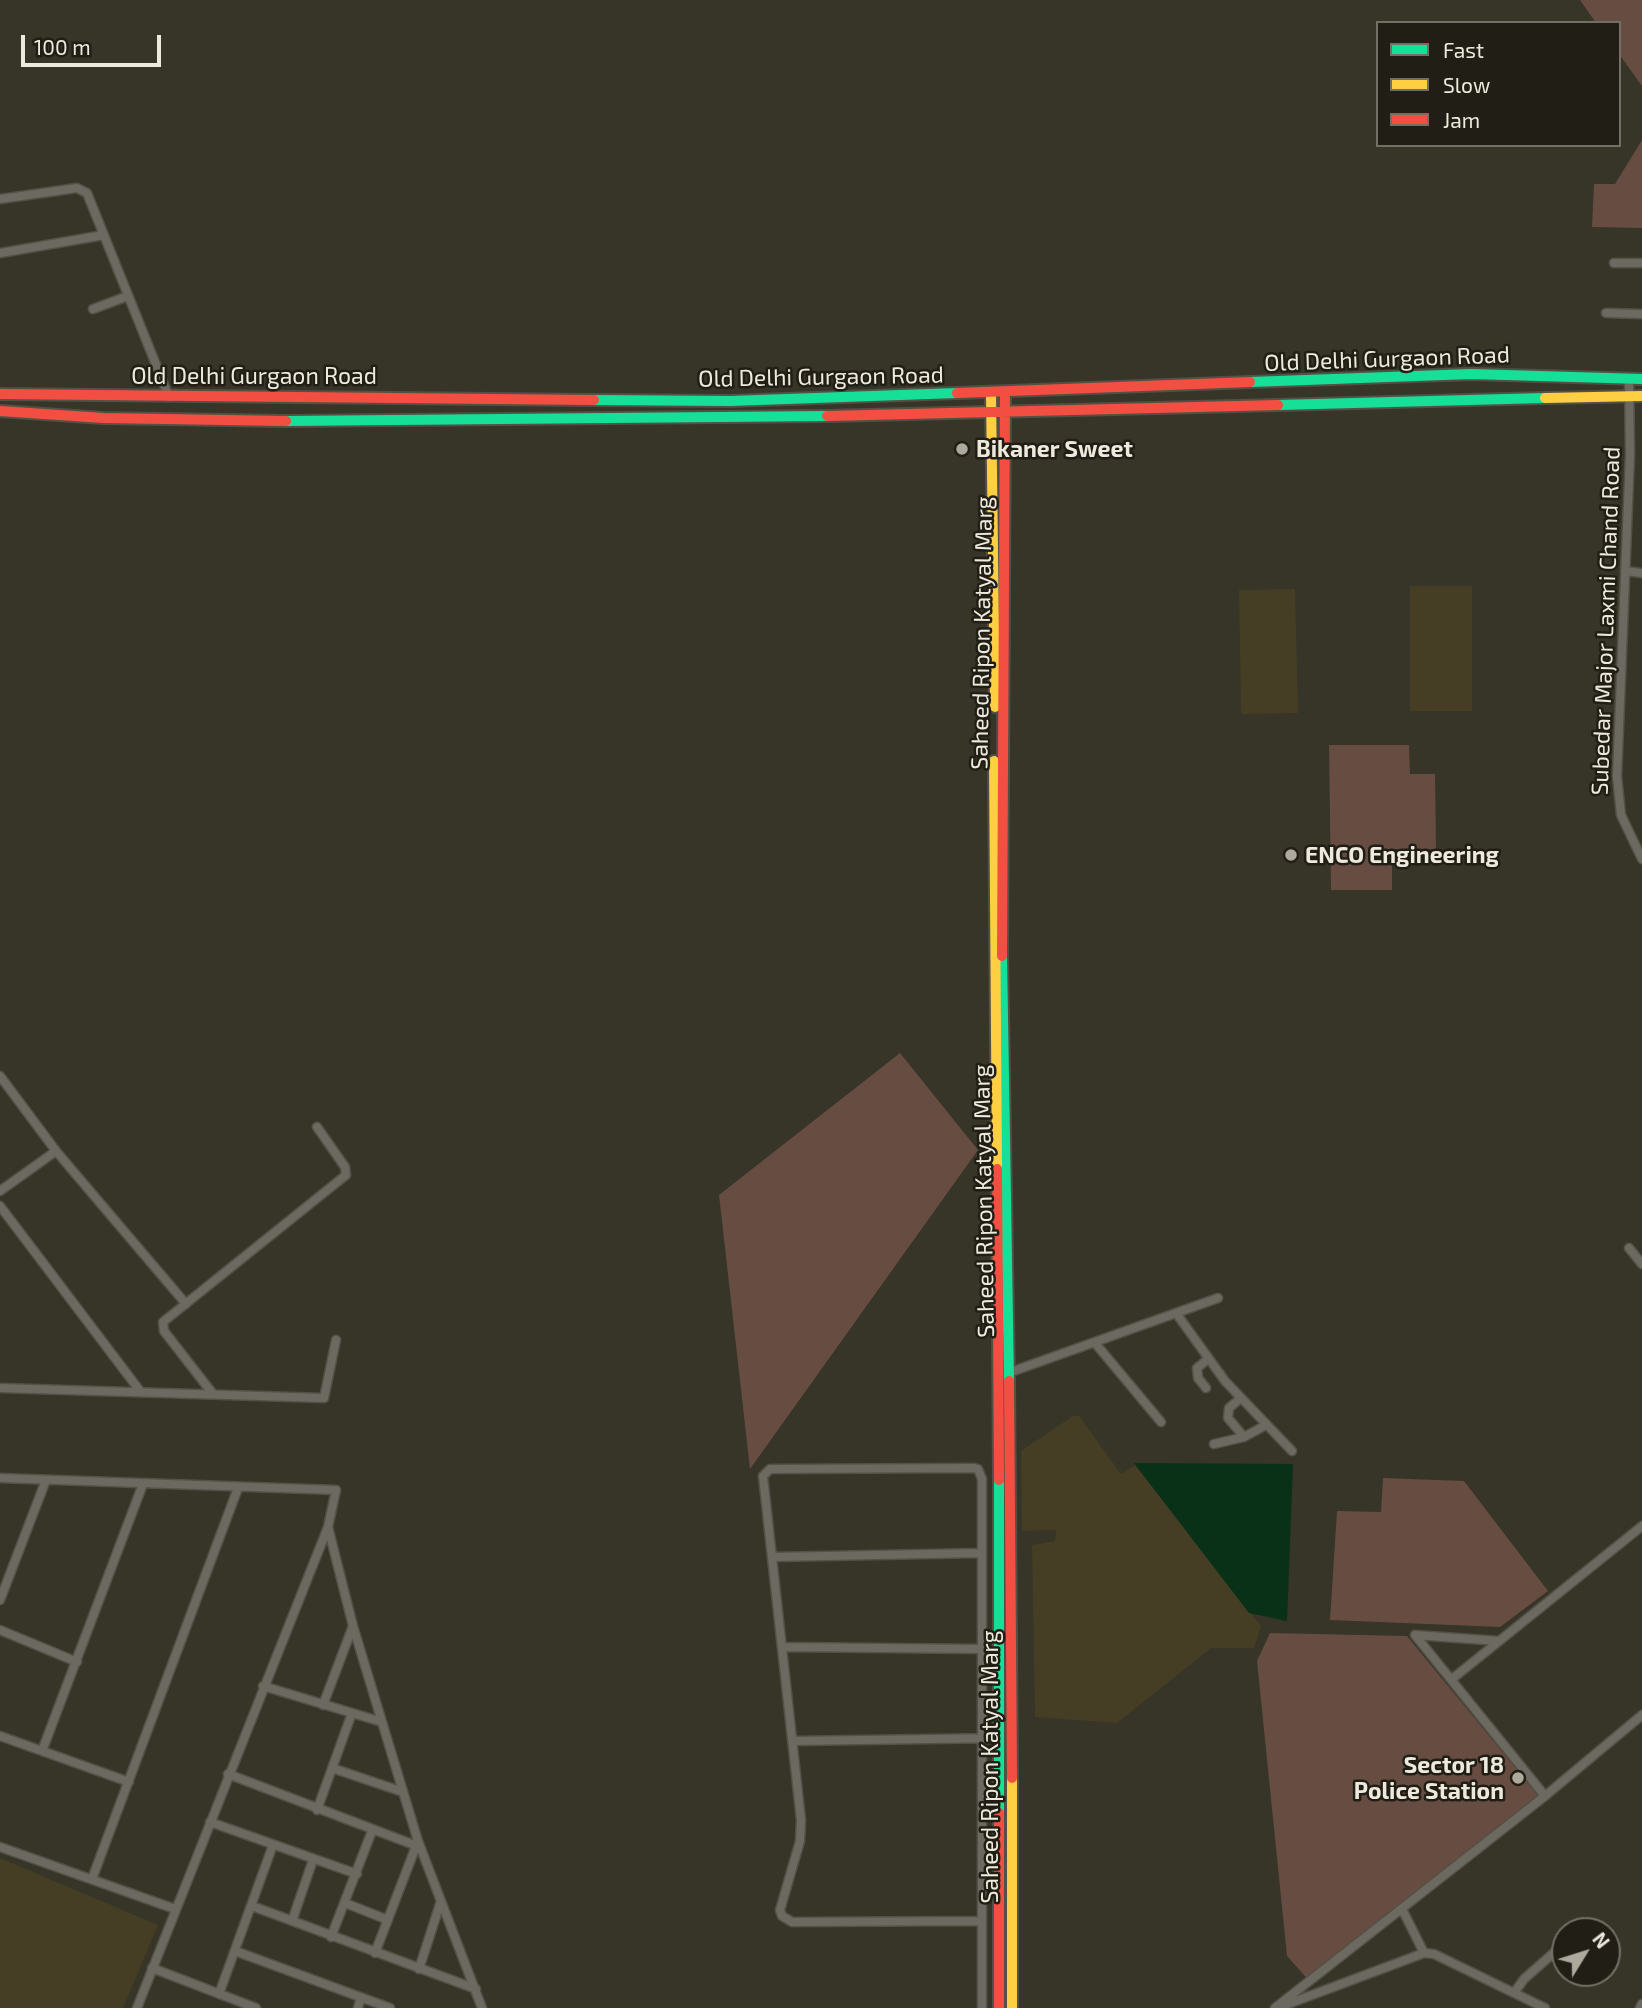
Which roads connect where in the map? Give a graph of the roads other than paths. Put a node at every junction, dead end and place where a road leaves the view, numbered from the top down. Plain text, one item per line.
1 (0, 199) edge
2 (104, 234) junction
3 (0, 253) edge
4 (1614, 262) dead end
5 (1642, 263) edge
6 (128, 296) junction
7 (93, 309) dead end
8 (1606, 313) dead end
9 (1642, 314) edge
10 (1629, 379) junction
11 (1642, 379) edge
12 (991, 393) junction
13 (1005, 393) junction
14 (0, 394) edge
15 (1629, 396) junction
16 (1642, 396) edge
17 (169, 397) junction
18 (0, 411) edge
19 (991, 412) junction
20 (1006, 412) junction
21 (1625, 571) junction
22 (1642, 573) edge
23 (1642, 859) edge
24 (0, 1076) edge
25 (999, 1123) junction
26 (317, 1127) dead end
27 (56, 1151) junction
28 (0, 1191) edge
29 (0, 1206) edge
30 (1629, 1248) dead end
31 (1642, 1264) edge
32 (1218, 1298) dead end
33 (186, 1304) junction
34 (1176, 1313) junction
35 (336, 1340) dead end
36 (1095, 1343) junction
37 (1208, 1359) junction
38 (1008, 1373) junction
39 (0, 1388) edge
40 (1206, 1388) dead end
41 (140, 1391) junction
42 (213, 1394) junction
43 (1241, 1398) junction
44 (1161, 1422) dead end
45 (1266, 1425) junction
46 (1244, 1437) junction
47 (1214, 1444) dead end
48 (1292, 1451) dead end
49 (999, 1462) junction
50 (1011, 1462) junction
51 (0, 1478) edge
52 (46, 1480) junction
53 (143, 1484) junction
54 (238, 1488) junction
55 (1642, 1526) edge
56 (328, 1527) junction
57 (981, 1553) junction
58 (773, 1557) junction
59 (0, 1600) edge
60 (353, 1626) junction
61 (0, 1630) edge
62 (1499, 1641) junction
63 (782, 1647) junction
64 (982, 1649) junction
65 (77, 1662) junction
66 (1452, 1679) junction
67 (263, 1686) junction
68 (323, 1705) junction
69 (352, 1713) junction
70 (1642, 1715) edge
71 (382, 1722) junction
72 (0, 1737) edge
73 (982, 1738) junction
74 (998, 1738) junction
75 (793, 1741) junction
76 (42, 1751) junction
77 (332, 1768) junction
78 (228, 1774) junction
79 (129, 1782) junction
80 (403, 1792) junction
81 (1545, 1796) junction
82 (317, 1810) junction
83 (210, 1822) junction
84 (372, 1831) junction
85 (417, 1844) junction
86 (273, 1845) junction
87 (0, 1847) edge
88 (313, 1860) junction
89 (356, 1874) junction
90 (92, 1880) junction
91 (442, 1901) junction
92 (345, 1903) junction
93 (252, 1906) junction
94 (175, 1909) junction
95 (1402, 1909) junction
96 (388, 1920) junction
97 (292, 1921) junction
98 (982, 1921) junction
99 (331, 1937) junction
100 (235, 1951) junction
101 (375, 1953) junction
102 (1424, 1953) junction
103 (1551, 1955) edge
104 (152, 1968) junction
105 (419, 1969) junction
106 (476, 1989) junction
107 (1514, 1993) junction
108 (219, 1994) junction
109 (361, 1997) junction
110 (137, 2008) edge
111 (256, 2008) edge
112 (358, 2008) edge
113 (390, 2008) edge
114 (482, 2008) edge
115 (982, 2008) edge
116 (999, 2008) edge
117 (1012, 2008) edge
118 (1276, 2008) edge
119 (1545, 2008) edge

1 - 2 street
2 - 3 street
2 - 6 street
4 - 5 street
6 - 7 street
6 - 17 street
8 - 9 street
10 - 11 main road, Old Delhi Gurgaon Road
10 - 13 main road, Old Delhi Gurgaon Road
10 - 15 street, Subedar Major Laxmi Chand Road
12 - 13 main road, Old Delhi Gurgaon Road
12 - 17 main road, Old Delhi Gurgaon Road
12 - 19 main road, Saheed Ripon Katyal Marg
13 - 20 main road, Saheed Ripon Katyal Marg
14 - 17 main road, Old Delhi Gurgaon Road
15 - 16 main road, Old Delhi Gurgaon Road
15 - 20 main road, Old Delhi Gurgaon Road
15 - 21 street, Subedar Major Laxmi Chand Road
18 - 19 main road, Old Delhi Gurgaon Road
19 - 20 main road, Old Delhi Gurgaon Road
19 - 25 main road, Saheed Ripon Katyal Marg
20 - 25 main road, Saheed Ripon Katyal Marg
21 - 22 street
21 - 23 street, Subedar Major Laxmi Chand Road
24 - 27 street
25 - 38 main road, Saheed Ripon Katyal Marg
25 - 49 main road, Saheed Ripon Katyal Marg
26 - 33 street
27 - 28 street
27 - 33 street
29 - 41 street
30 - 31 street
32 - 34 street
33 - 42 street
34 - 36 street
34 - 37 street
35 - 42 street
36 - 38 street
36 - 44 street
37 - 40 street
37 - 43 street
38 - 50 main road, Saheed Ripon Katyal Marg
39 - 41 street
41 - 42 street
43 - 45 street
43 - 46 street
45 - 46 street
45 - 48 street
46 - 47 street
49 - 50 main road
49 - 74 main road, Saheed Ripon Katyal Marg
50 - 117 main road, Saheed Ripon Katyal Marg
51 - 52 street
52 - 53 street
52 - 59 street
53 - 54 street
53 - 65 street
54 - 56 street
54 - 79 street
55 - 62 street
56 - 60 street
56 - 67 street
57 - 58 street
57 - 58 street
57 - 64 street
58 - 63 street
60 - 68 street
60 - 71 street
61 - 65 street
62 - 66 street
62 - 66 street
63 - 64 street
63 - 75 street
64 - 73 street
65 - 76 street
66 - 81 street
67 - 68 street
67 - 78 street
68 - 69 street
69 - 71 street
69 - 77 street
70 - 81 street
71 - 80 street
72 - 76 street
73 - 74 street
73 - 75 street
73 - 98 street
74 - 116 main road, Saheed Ripon Katyal Marg
75 - 98 street
76 - 79 street
77 - 80 street
77 - 82 street
78 - 82 street
78 - 83 street
79 - 90 street
80 - 85 street
81 - 95 street
82 - 84 street
83 - 86 street
83 - 94 street
84 - 85 street
84 - 89 street
85 - 91 street
85 - 96 street
86 - 88 street
86 - 93 street
87 - 90 street
88 - 89 street
88 - 97 street
89 - 92 street
90 - 94 street
91 - 105 street
91 - 106 street
92 - 96 street
92 - 99 street
93 - 97 street
93 - 100 street
94 - 104 street
95 - 102 street
95 - 118 street
96 - 101 street
97 - 99 street
98 - 115 street
99 - 101 street
100 - 108 street
100 - 109 street
101 - 105 street
102 - 107 street
102 - 118 street
103 - 107 street
104 - 108 street
104 - 110 street
105 - 106 street
106 - 114 street
107 - 119 street
108 - 111 street
109 - 112 street
109 - 113 street

